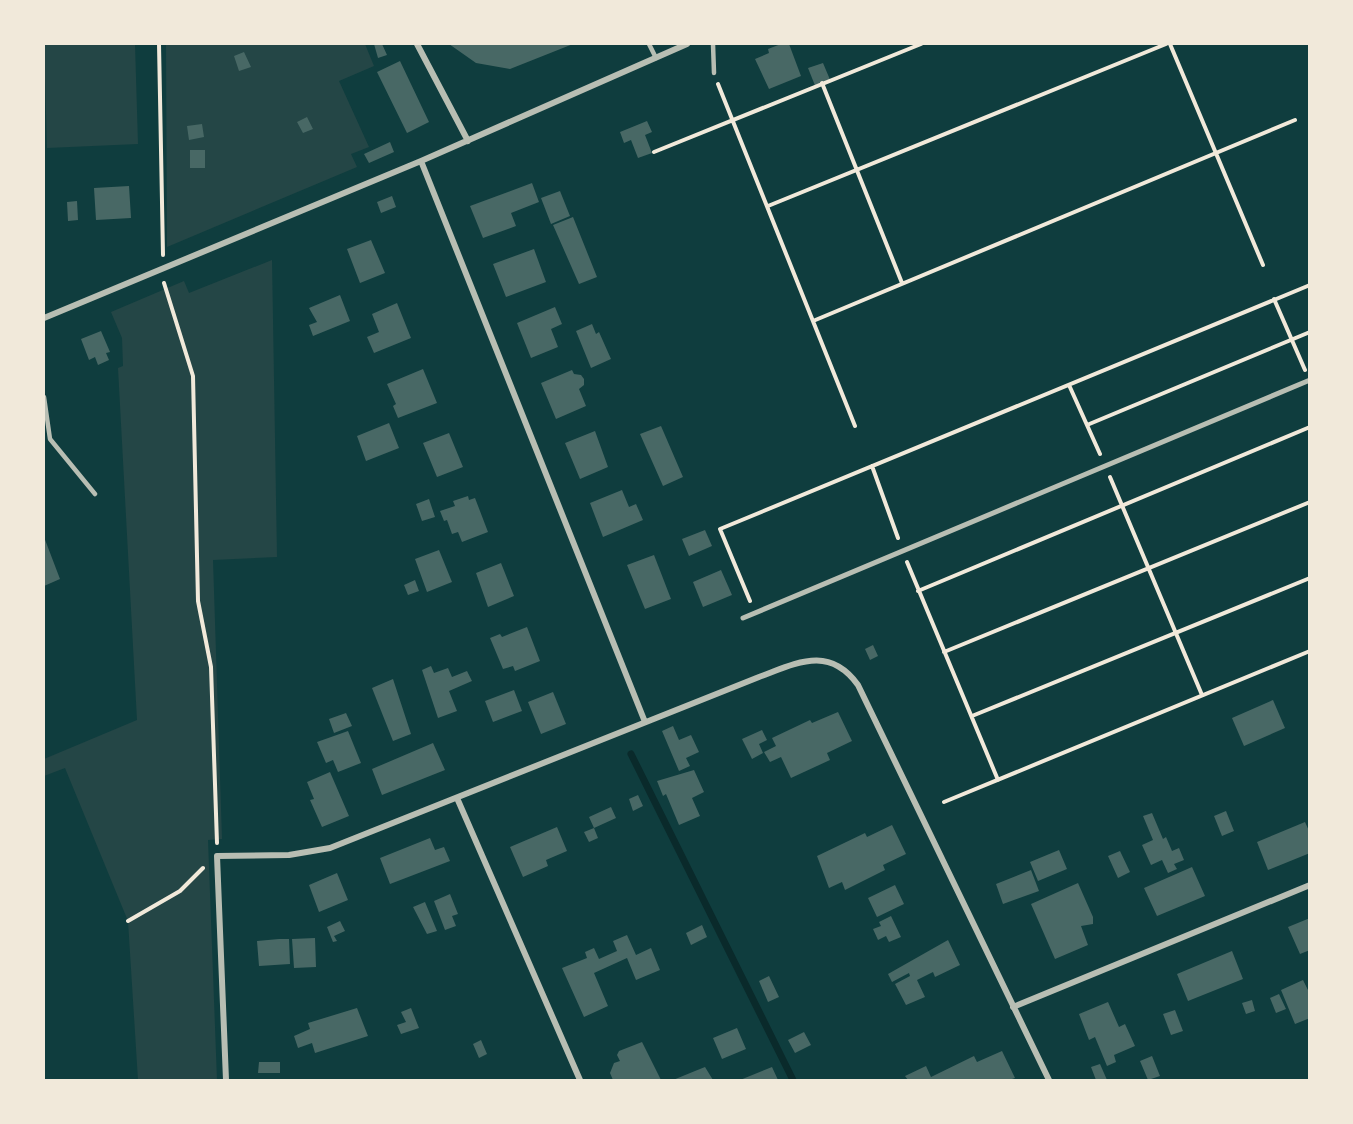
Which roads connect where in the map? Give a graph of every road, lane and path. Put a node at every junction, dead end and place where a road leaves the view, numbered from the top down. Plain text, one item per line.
1 (159, 44) edge
2 (417, 44) edge
3 (649, 44) edge
4 (687, 44) edge
5 (713, 44) edge
6 (921, 44) edge
7 (1166, 44) edge
8 (1170, 44) edge
9 (656, 58) junction
10 (714, 73) joint
11 (822, 83) junction
12 (732, 119) junction
13 (1295, 120) dead end
14 (468, 141) junction
15 (654, 152) dead end
16 (1216, 153) junction
17 (421, 161) junction
18 (857, 170) junction
19 (768, 206) junction
20 (1263, 265) dead end
21 (163, 270) junction
22 (902, 283) junction
23 (1310, 285) edge
24 (1274, 299) junction
25 (44, 318) edge
26 (813, 321) junction
27 (1310, 332) edge
28 (1292, 339) junction
29 (1309, 380) edge
30 (1069, 385) junction
31 (44, 398) edge
32 (1087, 425) junction
33 (855, 426) dead end
34 (1310, 427) edge
35 (50, 439) junction
36 (44, 441) edge
37 (1105, 465) junction
38 (872, 466) junction
39 (95, 494) dead end
40 (1310, 502) edge
41 (1122, 505) junction
42 (903, 551) junction
43 (1149, 569) junction
44 (1310, 578) edge
45 (918, 591) junction
46 (755, 612) junction
47 (743, 618) dead end
48 (1176, 634) junction
49 (1310, 651) edge
50 (944, 652) junction
51 (1202, 695) junction
52 (972, 716) junction
53 (645, 722) junction
54 (998, 780) junction
55 (457, 798) junction
56 (944, 802) dead end
57 (217, 856) junction
58 (1310, 885) edge
59 (128, 921) dead end
60 (1013, 1007) junction
61 (226, 1080) edge
62 (580, 1080) edge
63 (1049, 1080) edge

1 - 21 path
2 - 14 street
3 - 9 lane
4 - 9 street
5 - 10 lane
6 - 11 path
7 - 18 path
8 - 16 path
9 - 14 street
10 - 12 path
11 - 12 path
11 - 18 path
12 - 15 path
12 - 19 path
13 - 16 path
14 - 17 street
16 - 20 path
16 - 22 path
17 - 21 street
17 - 53 street
18 - 19 path
18 - 22 path
19 - 26 path
21 - 25 street
21 - 57 path
22 - 26 path
23 - 24 path
24 - 28 path
24 - 30 path
26 - 33 path
27 - 28 path
28 - 29 path
28 - 32 path
29 - 37 street
30 - 32 path
30 - 38 path
31 - 35 lane
32 - 37 path
34 - 41 path
35 - 36 lane
35 - 39 lane
37 - 41 path
37 - 42 street
38 - 42 path
38 - 46 path
40 - 43 path
41 - 43 path
41 - 45 path
42 - 45 path
42 - 46 street
43 - 48 path
43 - 50 path
44 - 48 path
45 - 50 path
46 - 47 street
48 - 51 path
48 - 52 path
49 - 51 path
50 - 52 path
51 - 54 path
52 - 54 path
53 - 55 street
53 - 60 street
54 - 56 path
55 - 57 street
55 - 62 street
57 - 59 path
57 - 61 street
58 - 60 street
60 - 63 street

